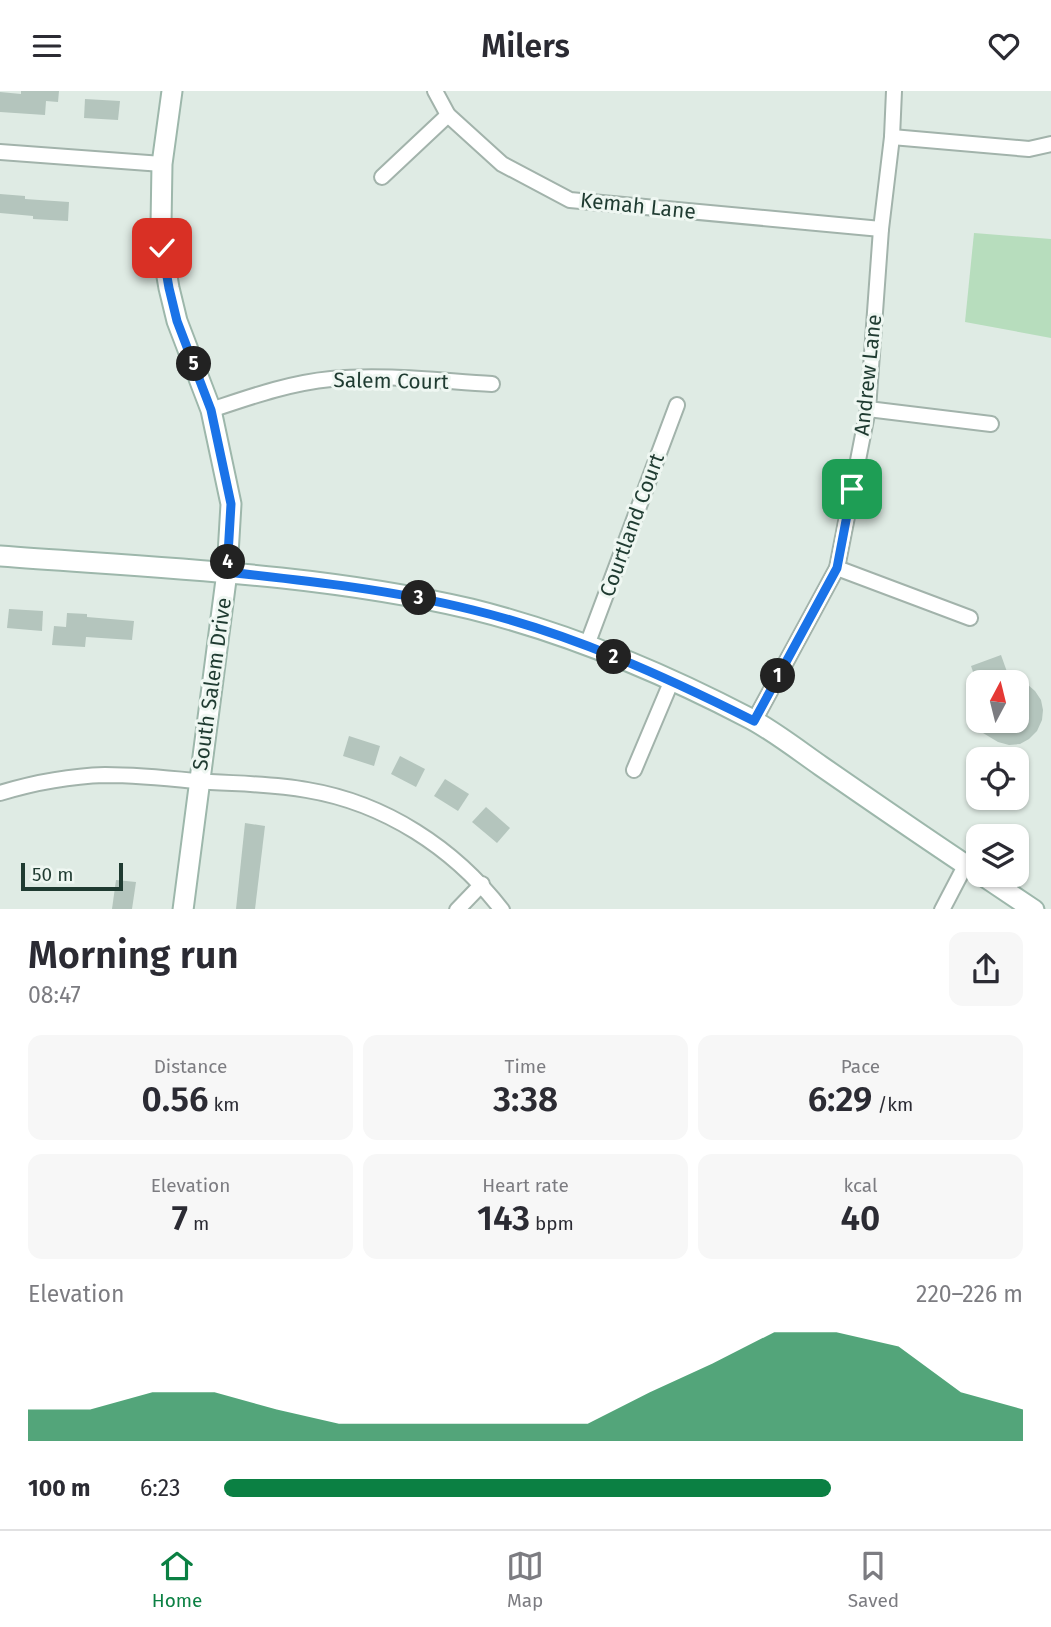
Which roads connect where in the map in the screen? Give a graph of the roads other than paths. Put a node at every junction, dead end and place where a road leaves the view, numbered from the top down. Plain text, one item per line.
1 (172, 91) edge
2 (435, 91) edge
3 (894, 91) edge
4 (448, 115) junction
5 (892, 138) junction
6 (1051, 144) edge
7 (0, 152) edge
8 (162, 164) junction
9 (383, 177) dead end
10 (881, 229) junction
11 (492, 384) dead end
12 (677, 405) dead end
13 (868, 409) junction
14 (211, 410) junction
15 (991, 424) dead end
16 (0, 556) edge
17 (837, 568) junction
18 (227, 572) junction
19 (970, 618) dead end
20 (587, 645) junction
21 (672, 680) junction
22 (754, 721) junction
23 (635, 770) dead end
24 (199, 781) junction
25 (0, 793) edge
26 (966, 865) edge
27 (966, 881) edge
28 (482, 884) junction
29 (1000, 887) edge
30 (183, 909) edge
31 (457, 909) edge
32 (502, 909) edge
33 (942, 909) edge
34 (1034, 909) edge

1 - 8 street, South Salem Drive
2 - 4 street, Kemah Lane
3 - 5 street, Andrew Lane
4 - 9 street
4 - 10 street, Kemah Lane
5 - 6 street
5 - 10 street, Andrew Lane
7 - 8 street
8 - 14 street, South Salem Drive
10 - 13 street, Andrew Lane
11 - 14 street, Salem Court
12 - 20 street, Courtland Court
13 - 15 street
13 - 17 street, Andrew Lane
14 - 18 street, South Salem Drive
16 - 18 street
17 - 19 street
17 - 22 street, Andrew Lane
18 - 20 street
18 - 24 street, South Salem Drive
20 - 21 street
21 - 22 street
21 - 23 street
22 - 26 street
24 - 25 street
24 - 28 street
24 - 30 street, South Salem Drive
27 - 33 street
28 - 31 street
28 - 32 street
29 - 34 street

